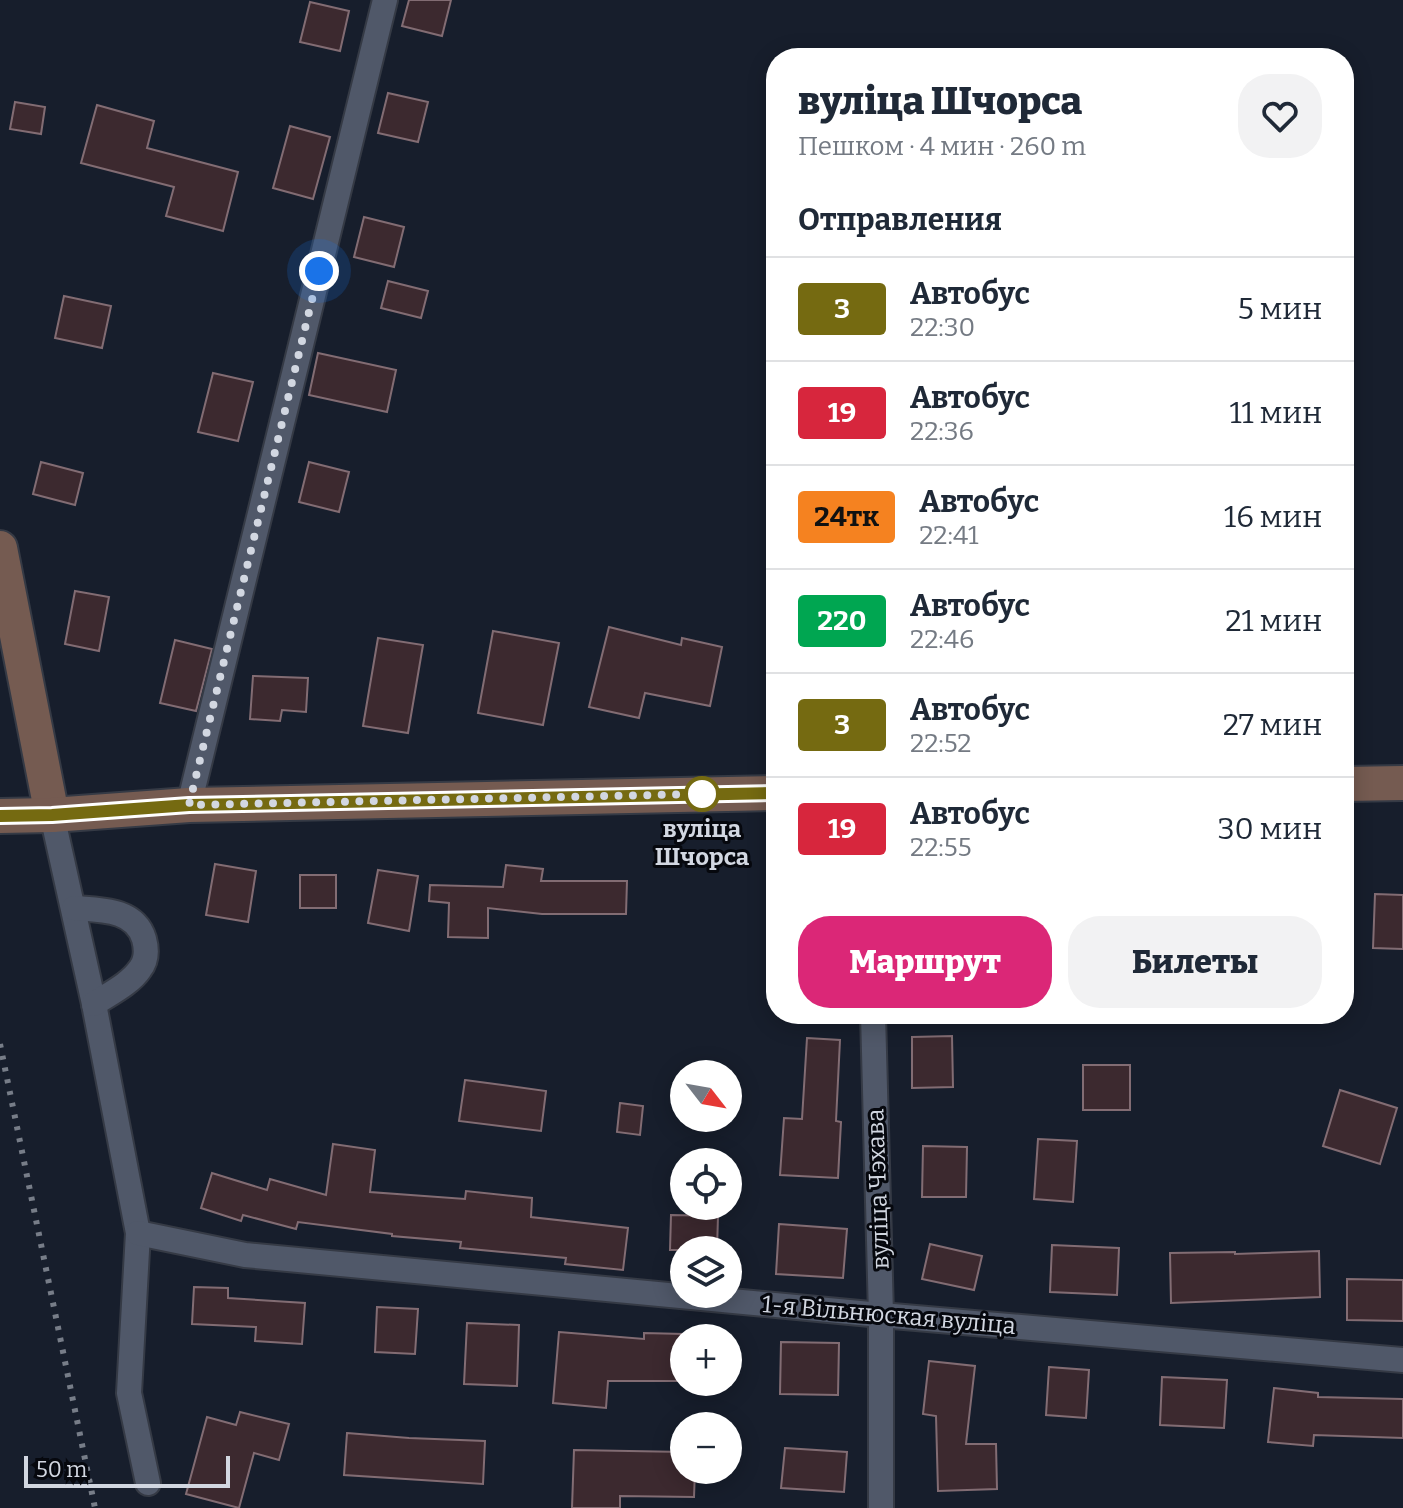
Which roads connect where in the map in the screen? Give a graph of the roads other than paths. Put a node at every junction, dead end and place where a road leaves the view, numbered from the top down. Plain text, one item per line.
1 (385, 0) edge
2 (0, 548) edge
3 (1403, 783) edge
4 (1354, 784) edge
5 (766, 793) edge
6 (189, 805) junction
7 (52, 815) junction
8 (0, 816) edge
9 (74, 908) junction
10 (94, 1004) junction
11 (873, 1024) edge
12 (138, 1233) junction
13 (881, 1315) junction
14 (1403, 1360) edge
15 (148, 1483) dead end
16 (881, 1508) edge

1 - 6 street
2 - 7 main road
3 - 4 main road
5 - 6 main road
6 - 7 main road
7 - 8 main road
7 - 9 street
9 - 10 street
9 - 10 street
10 - 12 street
11 - 13 street, вуліца Чэхава
12 - 13 street, 1-я Вільнюская вуліца
12 - 15 street
13 - 14 street, 1-я Вільнюская вуліца
13 - 16 street, вуліца Чэхава

